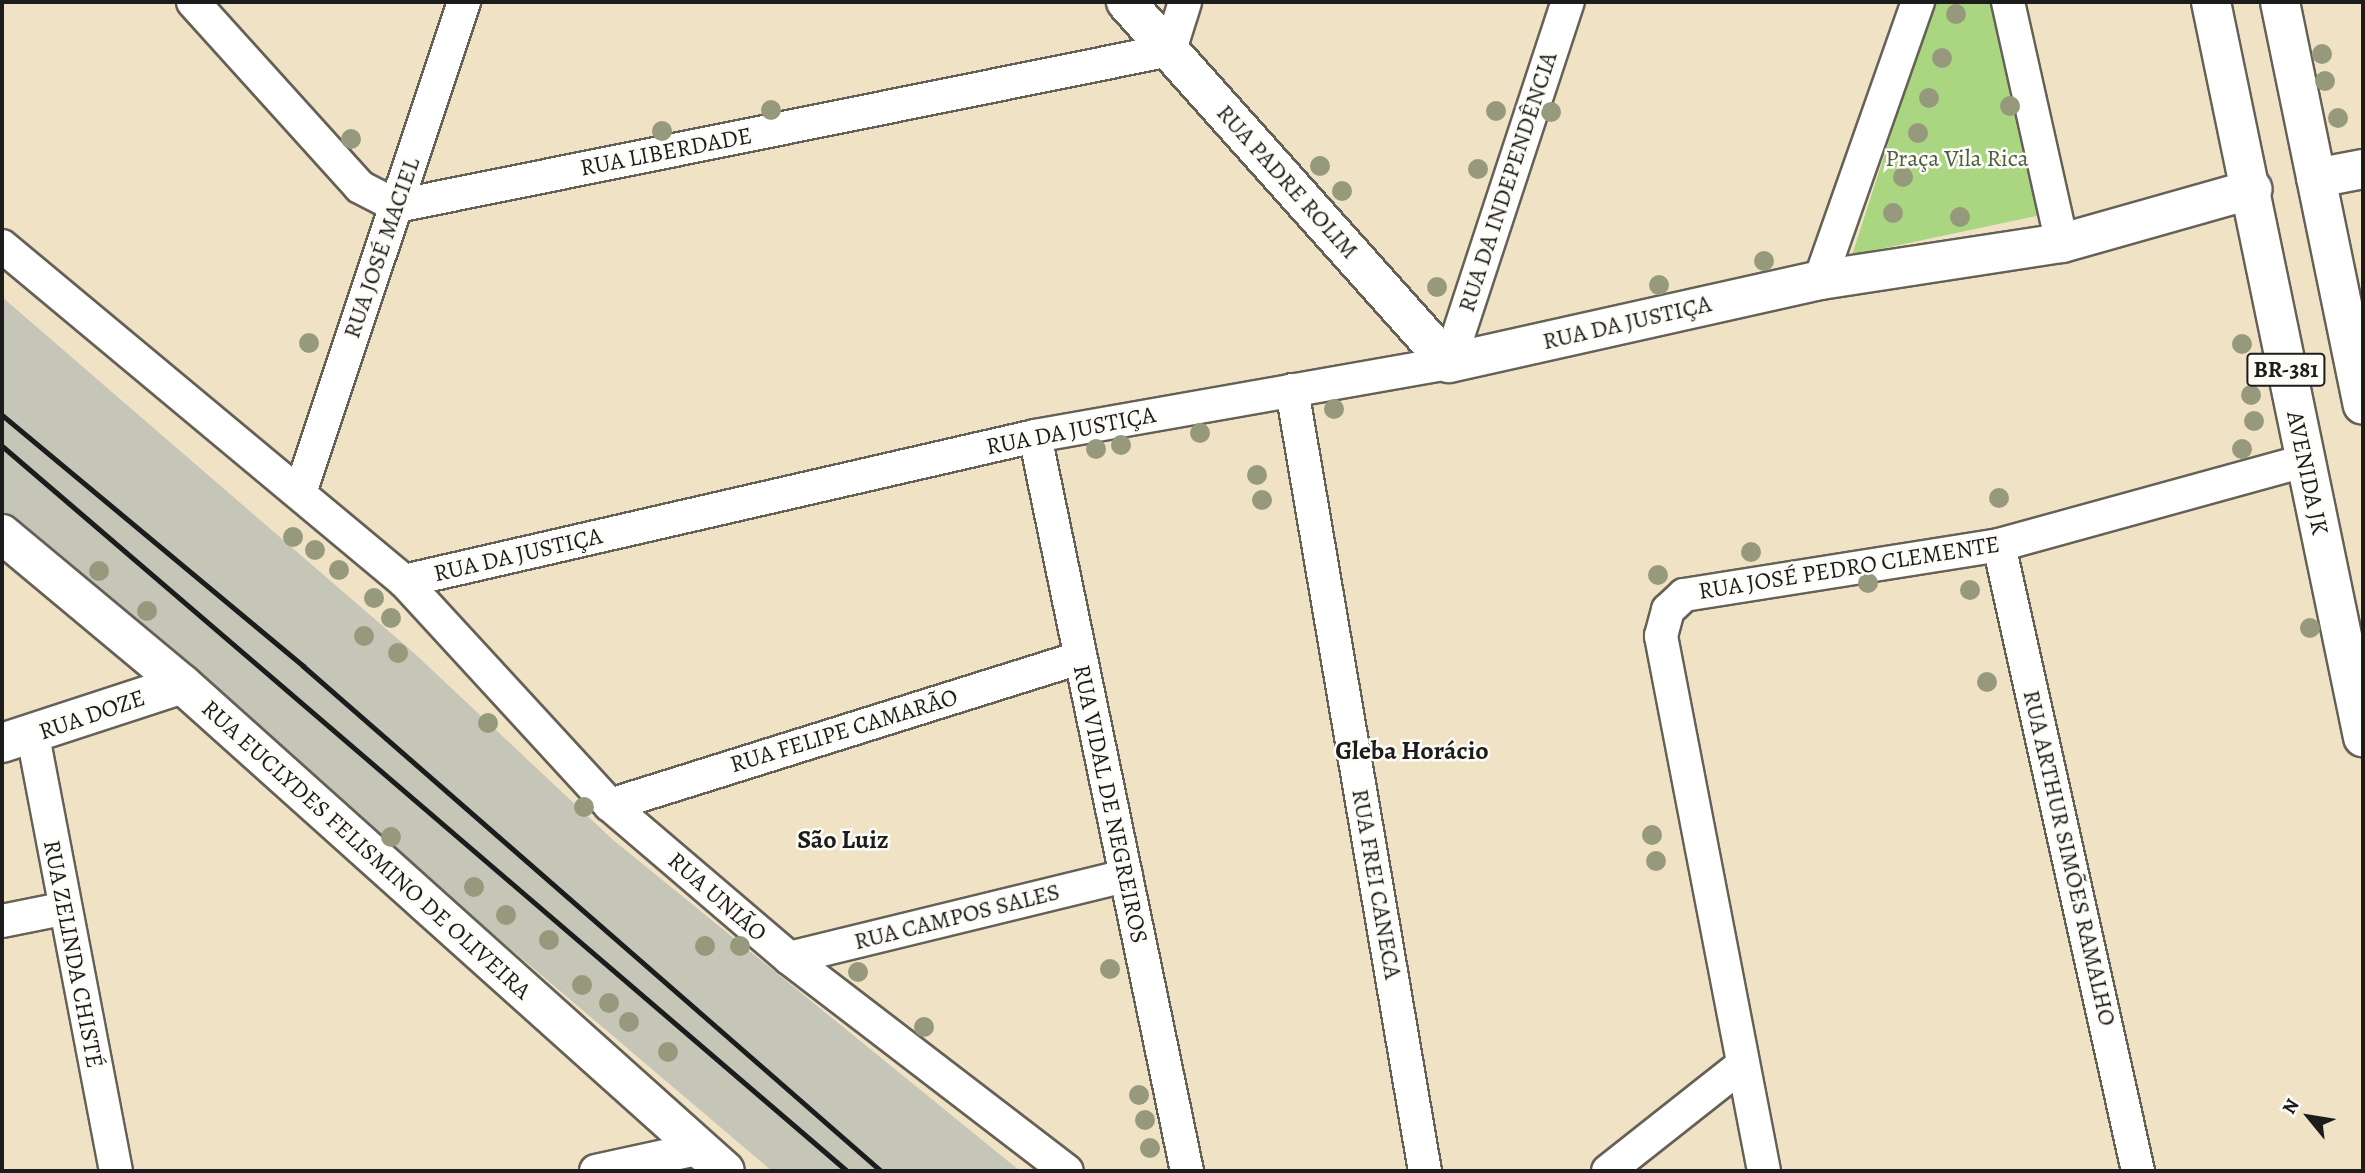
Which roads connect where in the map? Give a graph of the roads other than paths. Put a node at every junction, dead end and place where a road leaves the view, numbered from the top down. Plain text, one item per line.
1 (193, 2) edge
2 (464, 2) edge
3 (1126, 2) edge
4 (1185, 2) edge
5 (1568, 2) edge
6 (1918, 2) edge
7 (2008, 2) edge
8 (2211, 2) edge
9 (2280, 2) edge
10 (1170, 50) junction
11 (2363, 169) edge
12 (2316, 178) junction
13 (2253, 189) junction
14 (397, 206) junction
15 (2062, 243) junction
16 (2, 246) edge
17 (1820, 280) junction
18 (1449, 363) junction
19 (1292, 390) junction
20 (2363, 405) edge
21 (1035, 436) junction
22 (2303, 461) junction
23 (300, 493) junction
24 (2, 534) edge
25 (1999, 545) junction
26 (404, 581) junction
27 (1078, 657) junction
28 (182, 684) junction
29 (2363, 737) edge
30 (17, 740) edge
31 (610, 805) junction
32 (1126, 876) junction
33 (62, 909) junction
34 (2, 921) edge
35 (789, 958) junction
36 (1741, 1066) junction
37 (711, 1160) edge
38 (116, 1171) edge
39 (596, 1171) edge
40 (1067, 1171) edge
41 (1187, 1171) edge
42 (1425, 1171) edge
43 (1608, 1171) edge
44 (1764, 1171) edge
45 (2138, 1171) edge

1 - 14 street
2 - 14 street, RUA JOSÉ MACIEL
3 - 10 street, RUA PADRE ROLIM
4 - 10 street
5 - 18 street, RUA DA INDEPENDÊNCIA
6 - 17 street
7 - 15 street
8 - 13 street, AVENIDA JK / BR-381
9 - 12 street, BR-381
10 - 14 street, RUA LIBERDADE
10 - 18 street, RUA PADRE ROLIM
11 - 12 street
12 - 20 street, BR-381
13 - 15 street, RUA DA JUSTIÇA
13 - 22 street, AVENIDA JK / BR-381
14 - 23 street, RUA JOSÉ MACIEL
15 - 17 street, RUA DA JUSTIÇA
16 - 23 street, RUA DA JUSTIÇA
17 - 18 street, RUA DA JUSTIÇA
18 - 19 street, RUA DA JUSTIÇA
19 - 21 street, RUA DA JUSTIÇA
19 - 42 street, RUA FREI CANECA
21 - 26 street, RUA DA JUSTIÇA
21 - 27 street, RUA VIDAL DE NEGREIROS
22 - 25 street, RUA JOSÉ PEDRO CLEMENTE
22 - 29 street, AVENIDA JK / BR-381
23 - 26 street, RUA DA JUSTIÇA
24 - 28 street, RUA EUCLYDES FELISMINO DE OLIVEIRA
25 - 36 street, RUA JOSÉ PEDRO CLEMENTE
25 - 45 street, RUA ARTHUR SIMÕES RAMALHO
26 - 31 street, RUA UNIÃO
27 - 31 street, RUA FELIPE CAMARÃO
27 - 32 street, RUA VIDAL DE NEGREIROS
28 - 30 street, RUA DOZE
28 - 37 street, RUA EUCLYDES FELISMINO DE OLIVEIRA
30 - 33 street, RUA ZELINDA CHISTÉ
31 - 35 street, RUA UNIÃO
32 - 35 street, RUA CAMPOS SALES
32 - 41 street, RUA VIDAL DE NEGREIROS
33 - 34 street
33 - 38 street, RUA ZELINDA CHISTÉ
35 - 40 street, RUA UNIÃO
36 - 43 street
36 - 44 street, RUA JOSÉ PEDRO CLEMENTE
37 - 39 street

